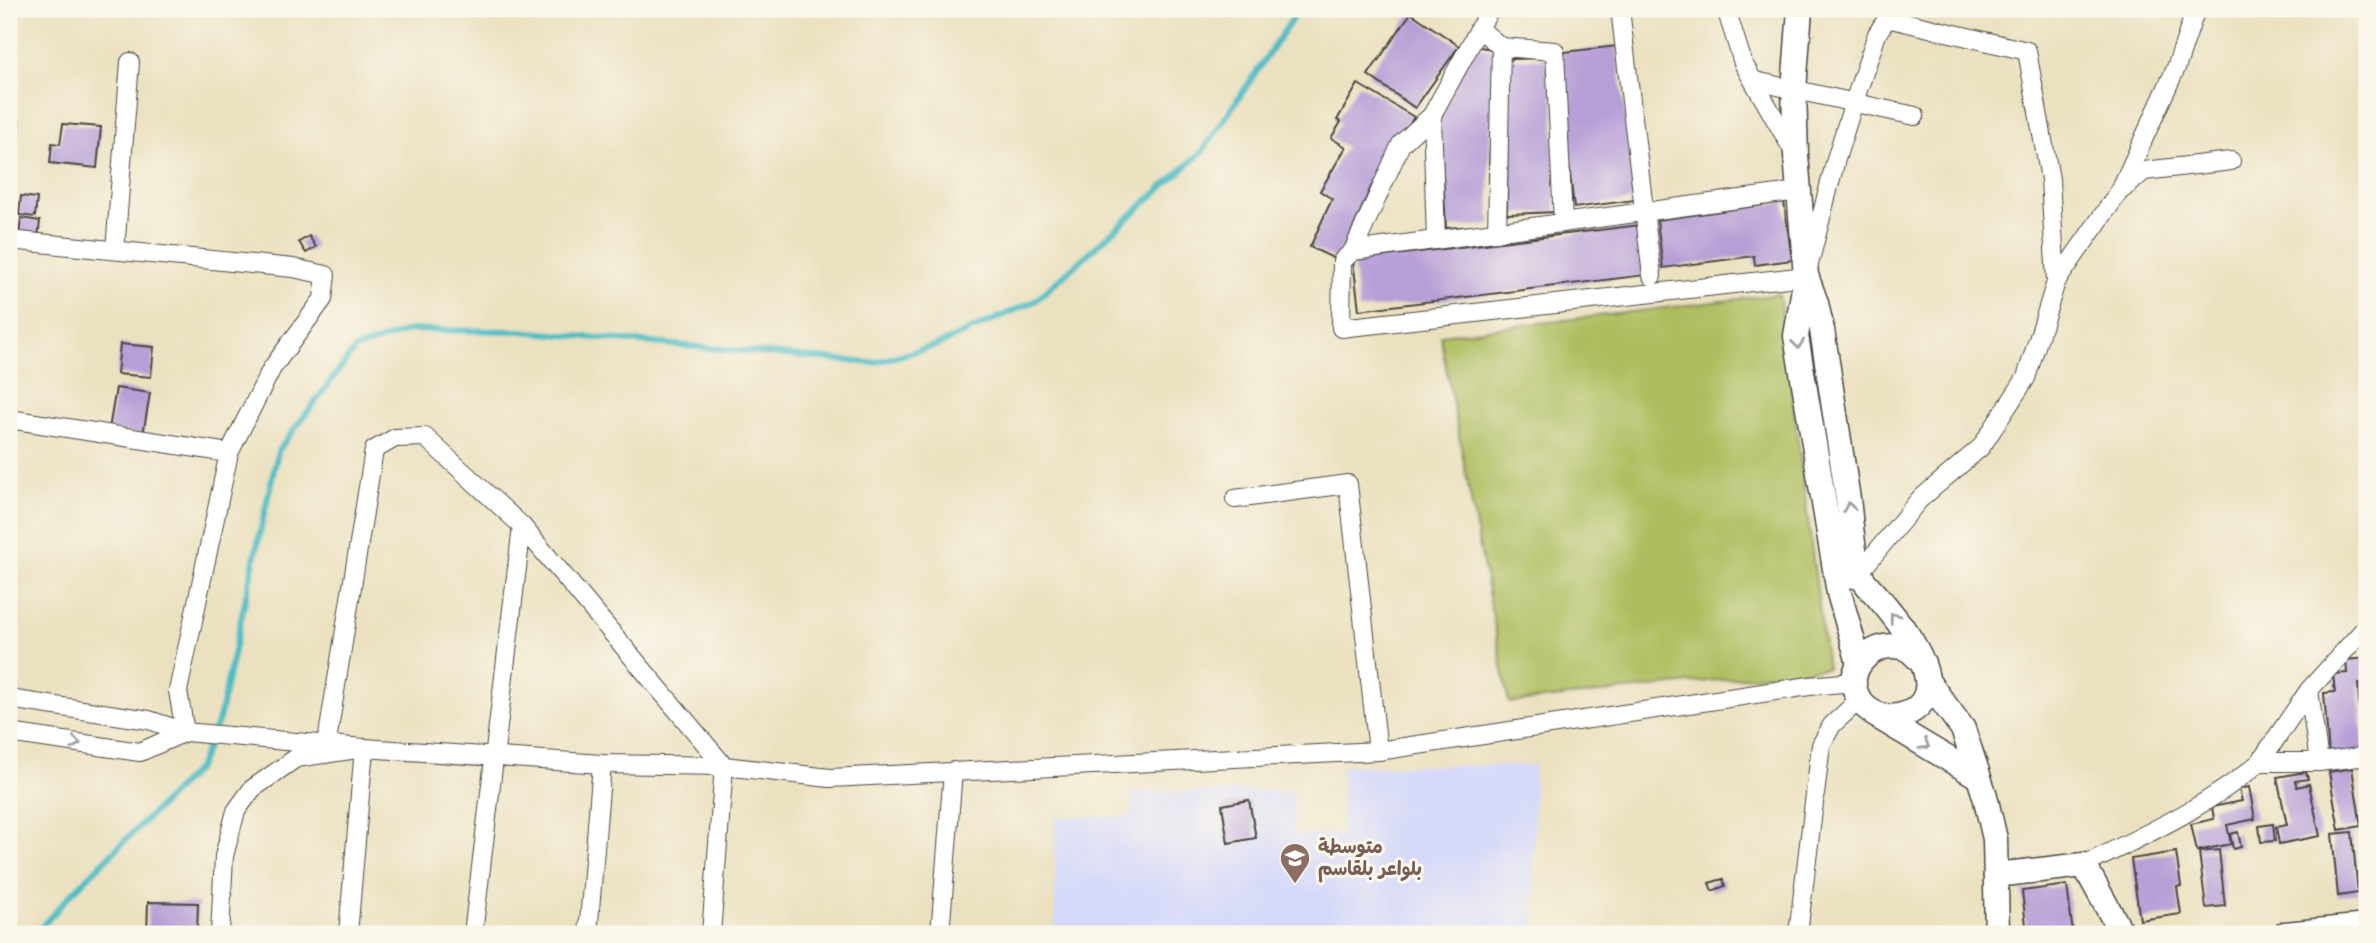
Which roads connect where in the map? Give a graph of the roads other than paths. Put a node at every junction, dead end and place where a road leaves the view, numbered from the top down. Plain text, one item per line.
1 (1490, 9) edge
2 (1619, 9) edge
3 (1726, 9) edge
4 (1800, 9) edge
5 (2196, 9) edge
6 (1888, 12) edge
7 (1479, 28) junction
8 (1502, 47) junction
9 (131, 62) dead end
10 (1755, 81) junction
11 (1794, 90) junction
12 (1854, 102) junction
13 (1432, 115) junction
14 (1915, 116) dead end
15 (1796, 155) junction
16 (2231, 161) dead end
17 (1799, 191) junction
18 (2119, 192) junction
19 (1644, 212) junction
20 (1563, 223) junction
21 (1497, 232) junction
22 (9, 240) edge
23 (1436, 240) junction
24 (115, 250) junction
25 (1353, 251) junction
26 (1652, 276) dead end
27 (1806, 276) junction
28 (2056, 282) junction
29 (9, 419) edge
30 (229, 453) junction
31 (1235, 499) dead end
32 (522, 526) junction
33 (1859, 574) junction
34 (1839, 593) junction
35 (2367, 626) edge
36 (1925, 672) junction
37 (1861, 690) junction
38 (2309, 690) junction
39 (9, 699) edge
40 (185, 732) junction
41 (9, 733) edge
42 (364, 748) junction
43 (327, 749) junction
44 (1378, 751) junction
45 (2367, 756) edge
46 (494, 757) junction
47 (2260, 762) junction
48 (2319, 762) junction
49 (602, 764) junction
50 (724, 766) junction
51 (953, 771) junction
52 (1977, 776) junction
53 (2084, 865) junction
54 (1996, 874) junction
55 (2367, 926) edge
56 (220, 934) edge
57 (348, 934) edge
58 (473, 934) edge
59 (588, 934) edge
60 (711, 934) edge
61 (940, 934) edge
62 (1798, 934) edge
63 (1997, 934) edge
64 (2122, 934) edge
65 (2285, 934) edge

1 - 7 street
2 - 19 street
3 - 10 street
4 - 11 main road
5 - 18 street
6 - 12 street
6 - 28 street
7 - 8 street
7 - 13 street
8 - 20 street
8 - 21 street
9 - 24 street
10 - 11 street
10 - 15 street
11 - 12 street
11 - 15 main road
12 - 14 street
12 - 27 street
13 - 23 street
13 - 25 street
15 - 17 main road
16 - 18 street
17 - 19 street
17 - 27 main road
18 - 28 street
19 - 20 street
19 - 26 street
20 - 21 street
21 - 23 street
22 - 24 street
23 - 25 street
24 - 30 street
25 - 27 street
33 -> 27 main road
27 -> 34 main road
28 - 33 street
29 - 30 street
30 - 40 street
31 - 44 street
32 - 43 street
32 - 46 street
32 - 50 street
33 - 34 street
36 -> 33 main road
34 - 37 main road
35 - 38 street
36 - 37 main road
36 - 37 main road
36 - 52 main road
37 - 44 street
37 -> 52 main road
37 - 62 street
38 - 47 street
38 - 48 street
39 - 40 street
41 -> 40 street
40 - 43 street
42 - 43 street
42 - 46 street
42 - 57 street
43 - 56 street
44 - 51 street
45 - 48 street
46 - 49 street
46 - 58 street
47 - 48 street
47 - 53 street
49 - 50 street
49 - 59 street
50 - 51 street
50 - 60 street
51 - 61 street
52 - 54 main road
53 - 54 main road
53 - 64 main road
54 - 63 main road
55 - 65 main road

